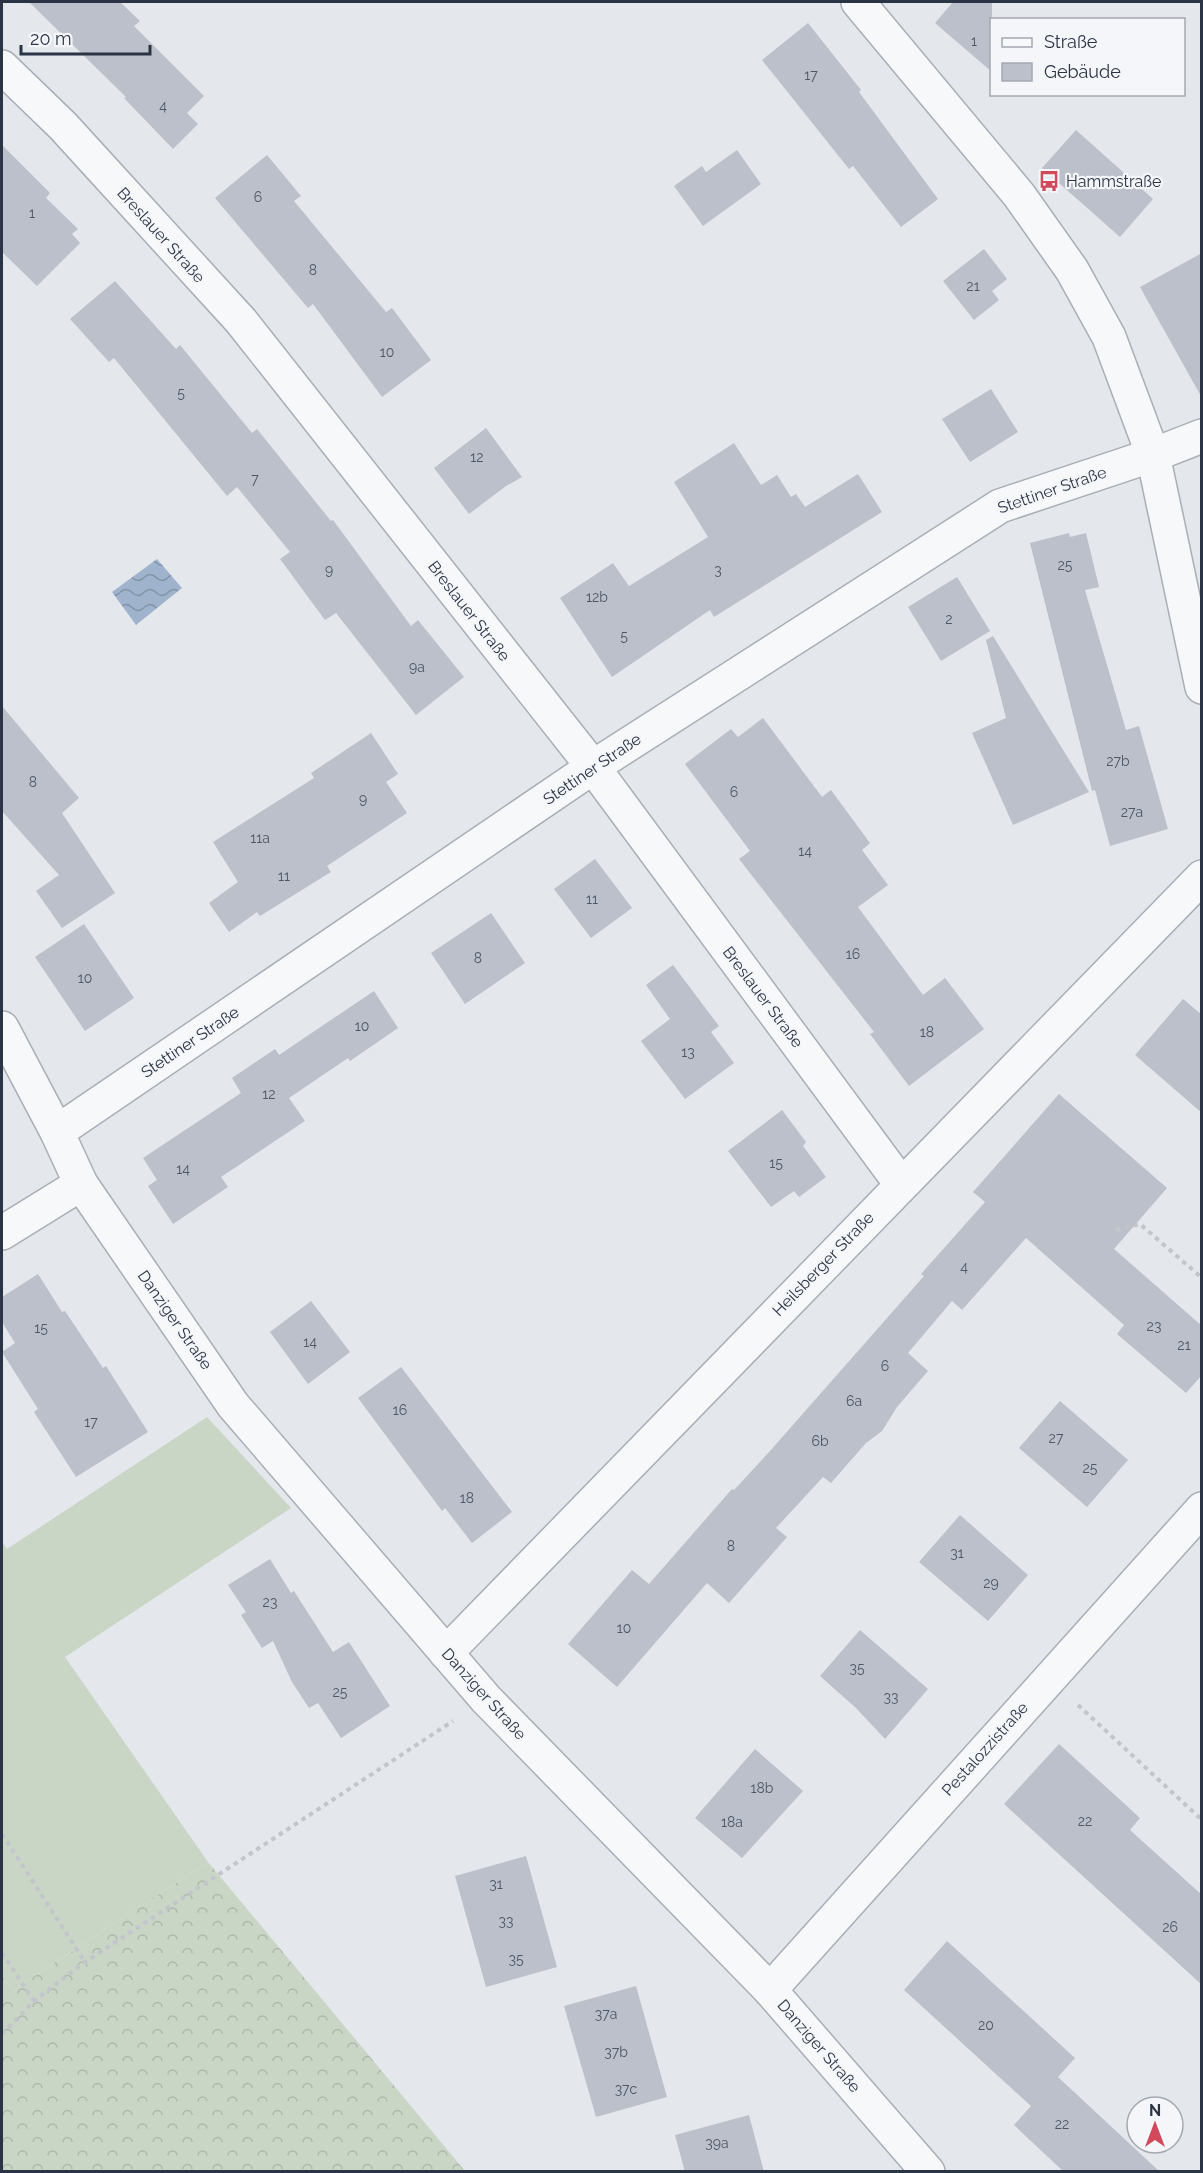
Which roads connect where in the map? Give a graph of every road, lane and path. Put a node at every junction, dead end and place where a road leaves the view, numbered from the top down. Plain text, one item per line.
1 (865, 4) edge
2 (2, 67) edge
3 (1202, 436) edge
4 (1153, 455) junction
5 (1202, 687) edge
6 (592, 767) junction
7 (1202, 877) edge
8 (2, 1028) edge
9 (57, 1132) junction
10 (81, 1184) junction
11 (901, 1184) junction
12 (1116, 1230) dead end
13 (2, 1233) edge
14 (1202, 1278) edge
15 (1202, 1509) edge
16 (446, 1653) junction
17 (1049, 1678) junction
18 (486, 1699) junction
19 (1202, 1820) edge
20 (2, 1834) edge
21 (2, 1953) edge
22 (85, 1962) junction
23 (770, 1990) junction
24 (33, 2001) junction
25 (2, 2034) edge
26 (928, 2172) edge

1 - 4 street
2 - 6 street, Breslauer Straße
3 - 4 street, Stettiner Straße
4 - 5 street
4 - 6 street, Stettiner Straße
6 - 9 street, Stettiner Straße
6 - 11 street, Breslauer Straße
7 - 11 street, Heilsberger Straße
8 - 9 street, Danziger Straße
9 - 10 street, Danziger Straße
10 - 13 street
10 - 16 street, Danziger Straße
11 - 16 street, Heilsberger Straße
12 - 14 path
15 - 17 street, Pestalozzistraße
16 - 18 street, Danziger Straße
17 - 19 path
17 - 23 street, Pestalozzistraße
18 - 22 path
18 - 23 street, Danziger Straße
20 - 22 path
21 - 24 path
22 - 24 path
23 - 26 street, Danziger Straße
24 - 25 path

